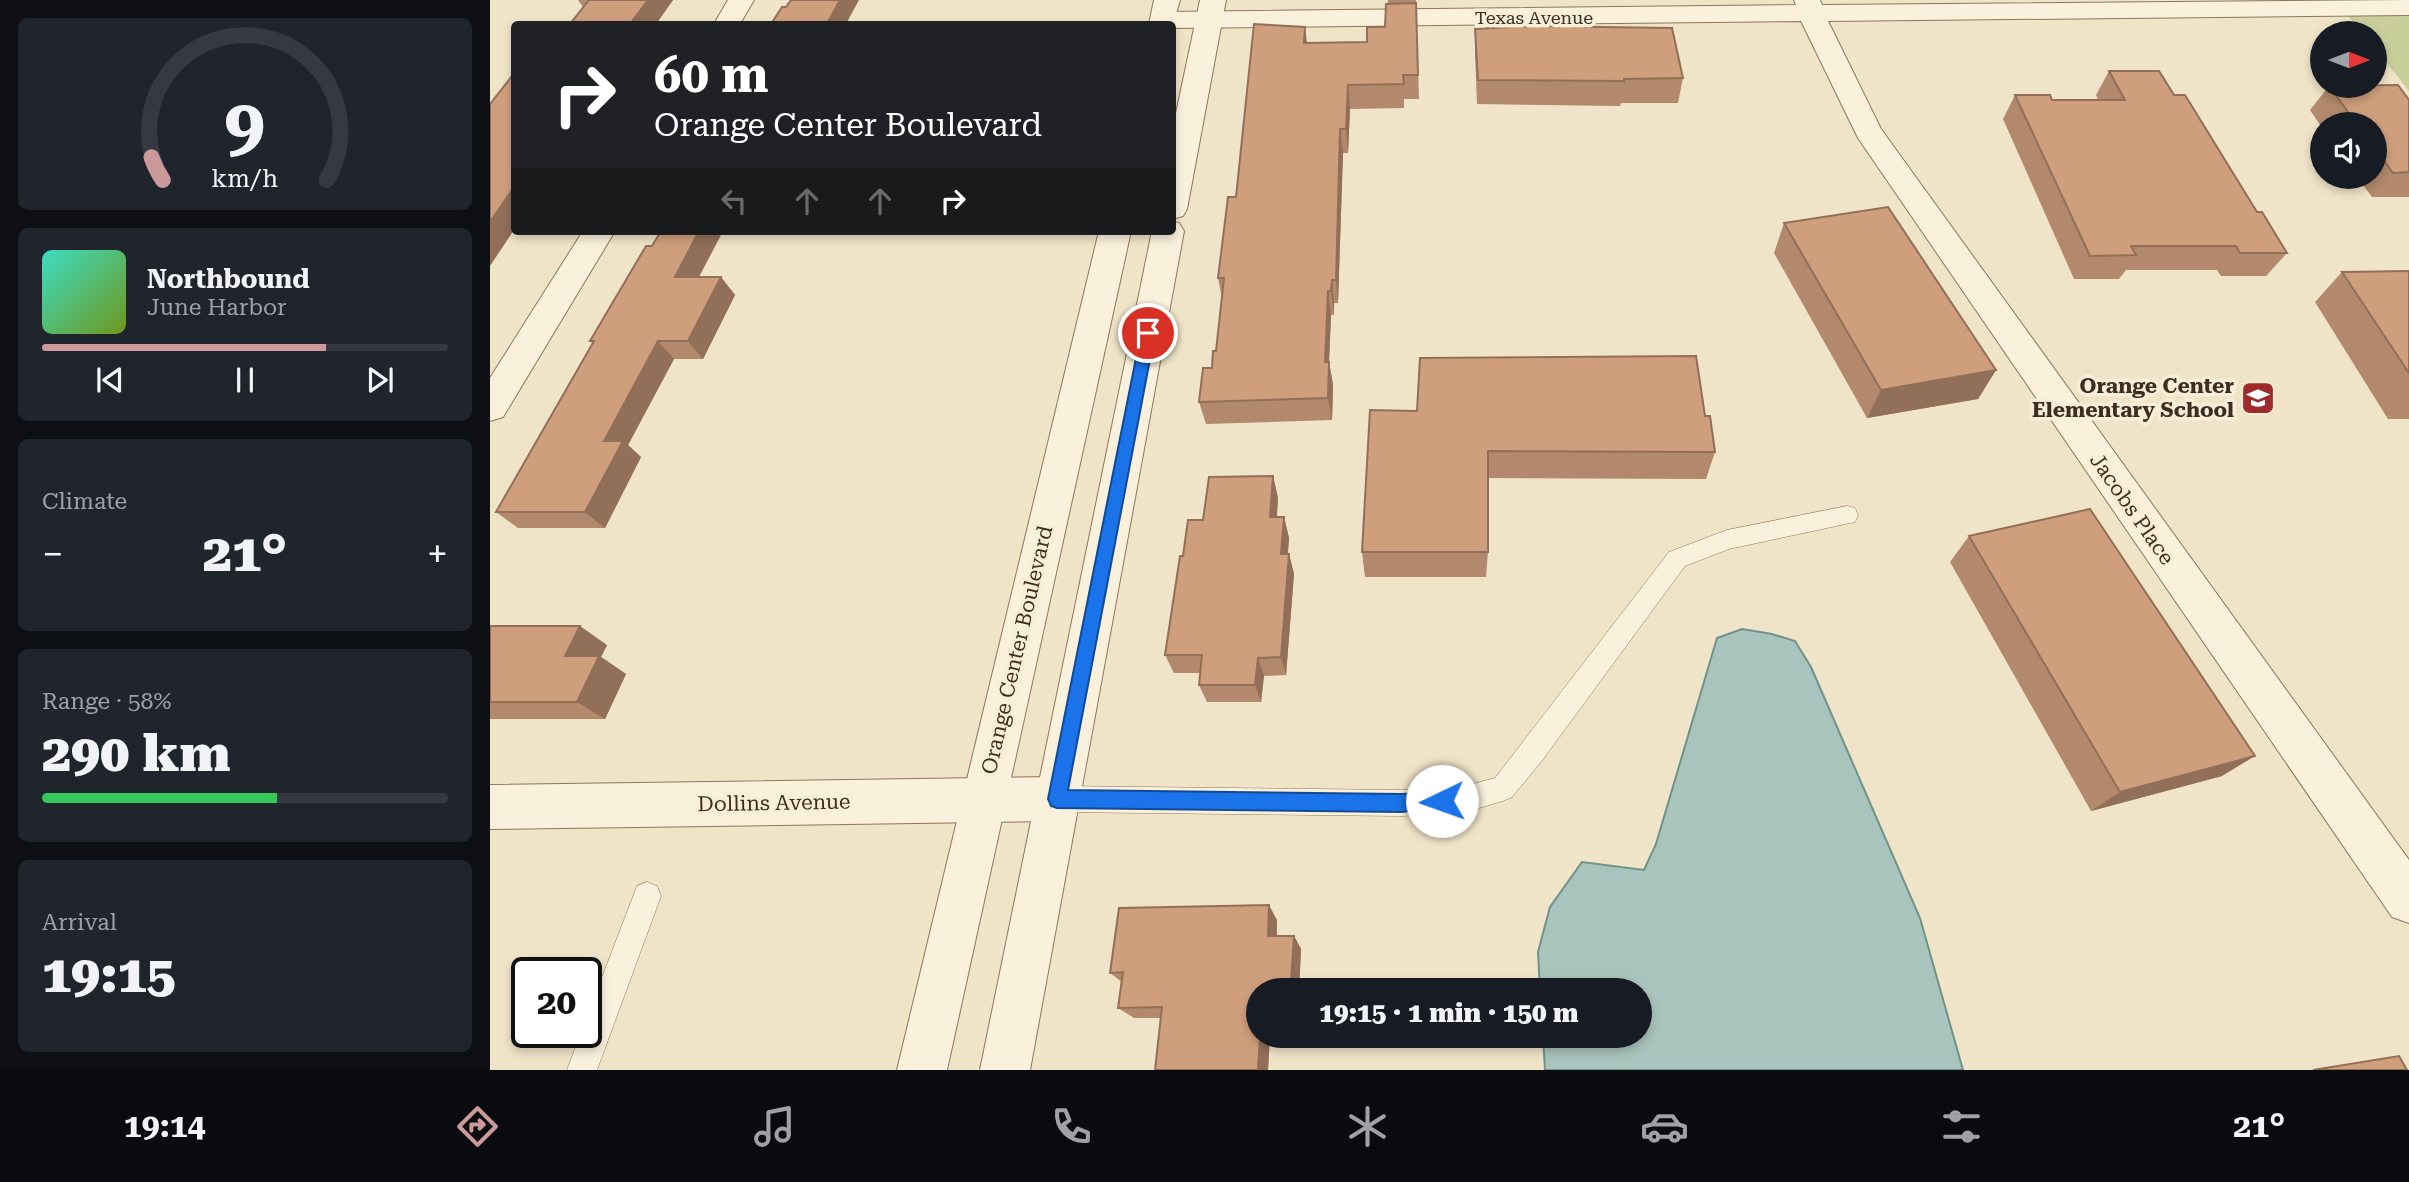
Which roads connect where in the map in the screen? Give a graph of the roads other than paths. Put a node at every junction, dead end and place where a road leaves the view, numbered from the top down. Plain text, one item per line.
1 (741, 0) edge
2 (2409, 7) edge
3 (1810, 8) edge
4 (1211, 10) edge
5 (1164, 15) edge
6 (729, 21) edge
7 (1176, 189) edge
8 (597, 235) edge
9 (1114, 235) edge
10 (1167, 235) edge
11 (490, 407) edge
12 (1847, 515) dead end
13 (1057, 799) junction
14 (983, 800) junction
15 (490, 807) edge
16 (647, 896) dead end
17 (2409, 900) edge
18 (582, 1070) edge
19 (922, 1070) edge
20 (1005, 1070) edge

1 - 6 street
2 - 3 street, Texas Avenue
3 - 4 street, Texas Avenue
3 - 17 street, Jacobs Place
4 - 5 street, Texas Avenue
4 - 7 street
8 - 11 street
9 - 14 street, Orange Center Boulevard
10 - 13 street
12 - 13 lane
13 - 14 street, Dollins Avenue
13 - 20 street
14 - 15 street, Dollins Avenue
14 - 19 street, Orange Center Boulevard
16 - 18 lane

